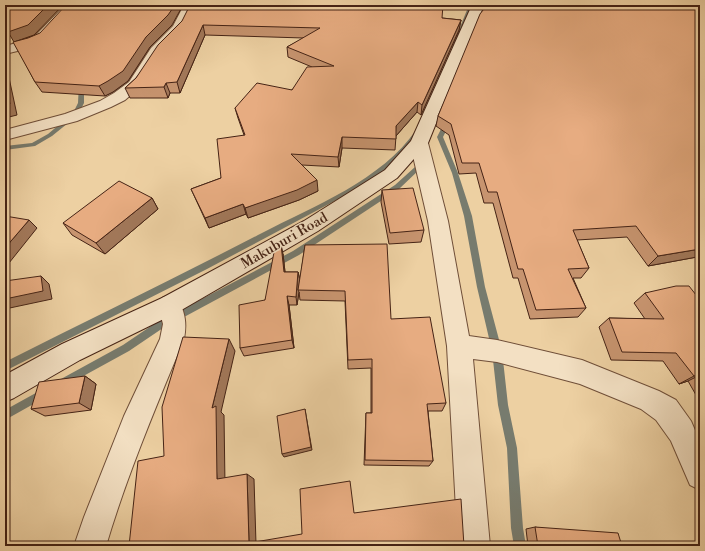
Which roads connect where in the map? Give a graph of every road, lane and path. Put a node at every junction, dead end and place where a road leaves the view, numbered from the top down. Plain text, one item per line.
1 (72, 5) edge
2 (190, 5) edge
3 (478, 5) edge
4 (5, 50) edge
5 (5, 135) edge
6 (420, 143) junction
7 (170, 305) junction
8 (459, 346) junction
9 (5, 389) edge
10 (700, 475) edge
11 (90, 546) edge
12 (474, 546) edge

1 - 4 street
2 - 5 street
3 - 6 street, Makuburi Road
6 - 7 street, Makuburi Road
6 - 8 street
7 - 9 street, Makuburi Road
7 - 11 street
8 - 10 street
8 - 12 street

